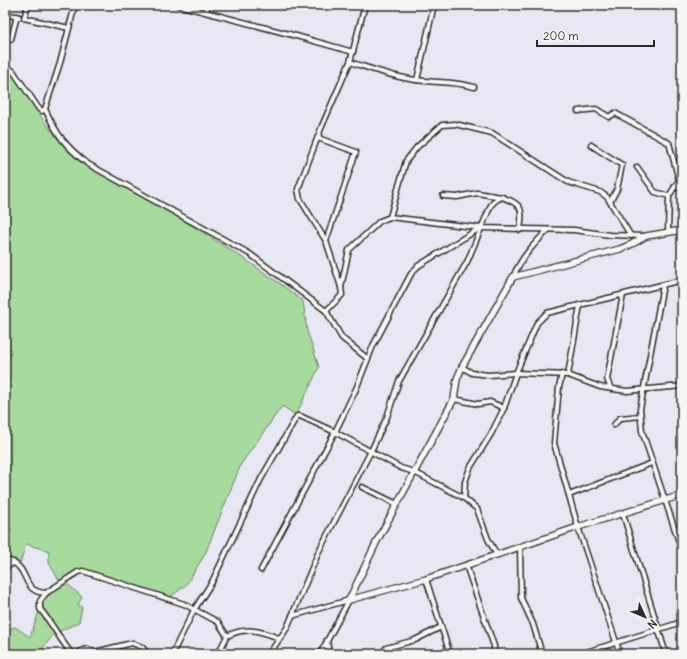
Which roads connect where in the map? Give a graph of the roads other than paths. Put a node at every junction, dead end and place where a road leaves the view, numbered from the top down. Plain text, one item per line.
1 (28, 5) edge
2 (74, 5) edge
3 (178, 5) edge
4 (208, 5) edge
5 (365, 5) edge
6 (434, 5) edge
7 (206, 12) junction
8 (5, 14) edge
9 (17, 16) junction
10 (24, 18) junction
11 (69, 28) junction
12 (11, 38) dead end
13 (352, 52) junction
14 (350, 62) junction
15 (5, 66) edge
16 (417, 80) junction
17 (474, 87) dead end
18 (45, 109) junction
19 (578, 111) dead end
20 (318, 138) junction
21 (591, 145) dead end
22 (638, 167) dead end
23 (675, 186) junction
24 (682, 190) edge
25 (443, 196) dead end
26 (669, 196) junction
27 (502, 197) junction
28 (610, 202) junction
29 (390, 217) junction
30 (480, 228) junction
31 (520, 230) junction
32 (548, 230) junction
33 (682, 230) edge
34 (668, 231) junction
35 (631, 236) junction
36 (646, 236) junction
37 (326, 241) junction
38 (513, 277) junction
39 (682, 280) edge
40 (663, 285) junction
41 (341, 287) junction
42 (623, 295) junction
43 (580, 305) junction
44 (326, 312) junction
45 (368, 359) junction
46 (462, 367) junction
47 (516, 373) junction
48 (562, 374) junction
49 (568, 375) junction
50 (682, 386) edge
51 (611, 389) junction
52 (643, 389) junction
53 (454, 399) junction
54 (504, 408) junction
55 (640, 416) junction
56 (614, 426) dead end
57 (335, 432) junction
58 (371, 451) junction
59 (652, 463) junction
60 (414, 472) junction
61 (362, 487) dead end
62 (569, 495) junction
63 (682, 495) edge
64 (464, 498) junction
65 (665, 500) junction
66 (397, 504) junction
67 (623, 514) junction
68 (578, 527) junction
69 (520, 547) junction
70 (682, 551) edge
71 (497, 555) junction
72 (5, 560) edge
73 (14, 562) junction
74 (466, 565) junction
75 (5, 567) edge
76 (261, 570) dead end
77 (426, 579) junction
78 (46, 593) junction
79 (349, 600) junction
80 (194, 610) junction
81 (292, 616) junction
82 (682, 622) edge
83 (441, 627) junction
84 (660, 629) junction
85 (227, 636) junction
86 (279, 638) junction
87 (327, 639) junction
88 (616, 643) junction
89 (72, 654) edge
90 (76, 654) edge
91 (148, 654) edge
92 (172, 654) edge
93 (218, 654) edge
94 (269, 654) edge
95 (320, 654) edge
96 (329, 654) edge
97 (381, 654) edge
98 (450, 654) edge
99 (494, 654) edge
100 (542, 654) edge
101 (580, 654) edge
102 (620, 654) edge
103 (666, 654) edge

1 - 10 street
2 - 11 street
3 - 7 street
4 - 7 street
5 - 13 street
6 - 16 street
7 - 13 street
8 - 9 street
9 - 10 street
9 - 12 street
10 - 11 street
11 - 18 street
13 - 14 street
14 - 16 street
14 - 20 street
15 - 18 street
16 - 17 street
18 - 44 street
19 - 23 street
20 - 37 street
20 - 37 street
21 - 28 street
22 - 26 street
23 - 24 street
23 - 26 street
25 - 27 street
26 - 34 street
27 - 30 street
27 - 31 street
28 - 29 street
28 - 35 street
29 - 30 street
29 - 41 street
30 - 31 street
30 - 45 street
30 - 58 street
31 - 32 street
32 - 35 street
32 - 38 street
33 - 34 street
34 - 36 street
35 - 36 street
36 - 38 street
37 - 41 street
38 - 46 street
39 - 40 street
40 - 42 street
40 - 52 street
41 - 44 street
42 - 43 street
42 - 51 street
43 - 47 street
43 - 49 street
44 - 45 street
45 - 57 street
46 - 47 street
46 - 53 street
47 - 48 street
47 - 54 street
48 - 49 street
48 - 62 street
49 - 51 street
50 - 52 street
51 - 52 street
52 - 55 street
53 - 54 street
53 - 60 street
54 - 64 street
55 - 56 street
55 - 59 street
57 - 58 street
57 - 76 street
57 - 80 street
58 - 60 street
58 - 81 street
59 - 62 street
59 - 65 street
60 - 64 street
60 - 66 street
61 - 66 street
62 - 68 street
63 - 65 street
64 - 71 street
65 - 67 street
65 - 70 street
66 - 79 street
67 - 68 street
67 - 84 street
68 - 69 street
68 - 88 street
69 - 71 street
69 - 100 street
71 - 74 street
72 - 73 street
73 - 75 street
73 - 78 street
74 - 77 street
74 - 99 street
77 - 79 street
77 - 83 street
78 - 80 street
78 - 89 street
79 - 81 street
79 - 87 street
80 - 85 street
80 - 92 street
81 - 86 street
82 - 84 street
83 - 97 street
83 - 98 street
84 - 88 street
84 - 103 street
85 - 86 street
85 - 93 street
86 - 94 street
87 - 95 street
87 - 96 street
88 - 101 street
88 - 102 street
90 - 91 street

